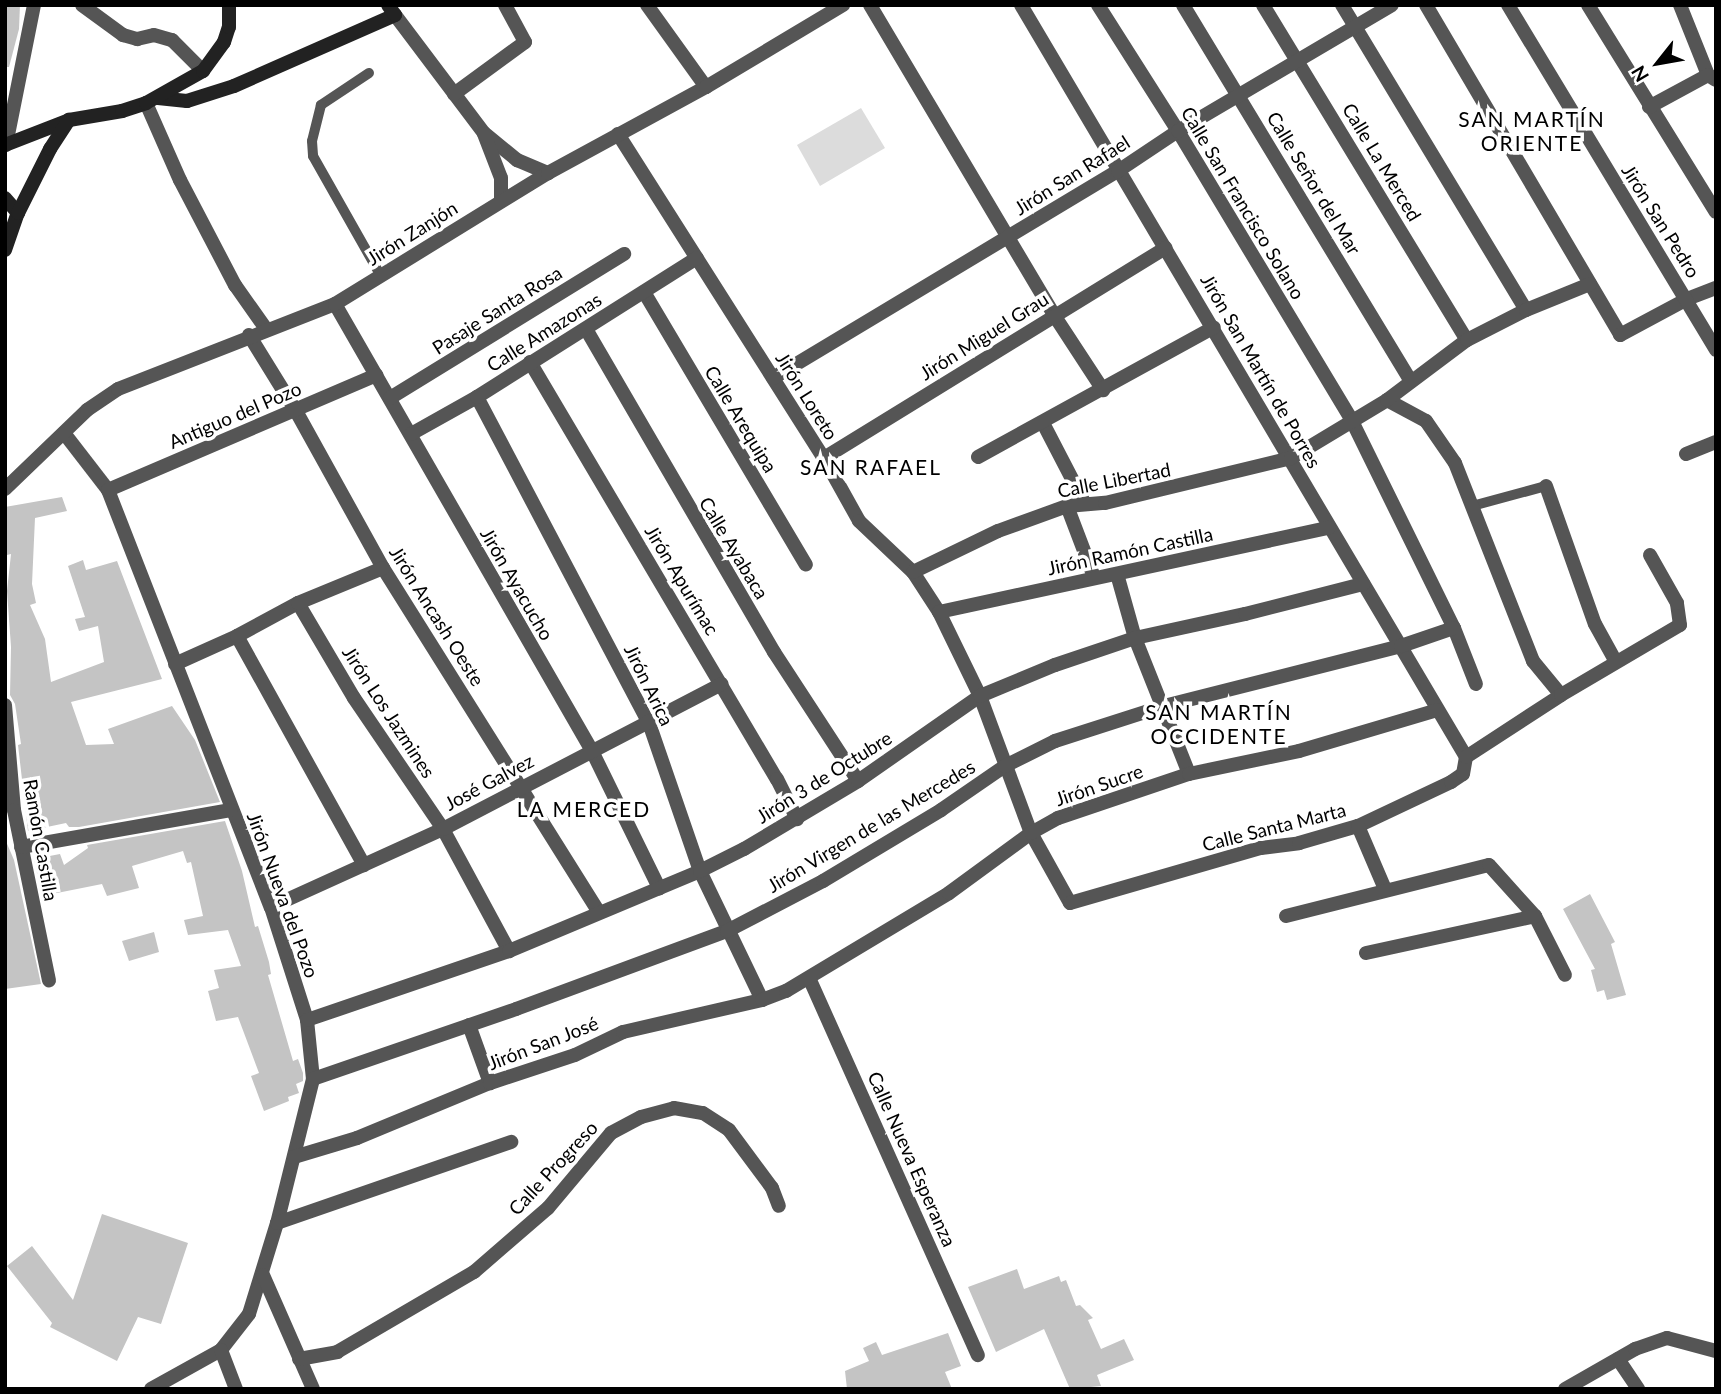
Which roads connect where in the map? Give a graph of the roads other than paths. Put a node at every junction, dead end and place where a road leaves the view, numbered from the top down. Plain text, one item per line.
1 (34, 5) edge
2 (82, 5) edge
3 (229, 5) edge
4 (505, 5) edge
5 (647, 5) edge
6 (844, 5) edge
7 (870, 5) edge
8 (1021, 5) edge
9 (1098, 5) edge
10 (1183, 5) edge
11 (1263, 5) edge
12 (1342, 5) edge
13 (1392, 5) edge
14 (1426, 5) edge
15 (1508, 5) edge
16 (1588, 5) edge
17 (1680, 5) edge
18 (391, 10) edge
19 (1355, 27) junction
20 (1297, 61) junction
21 (203, 72) junction
22 (369, 73) dead end
23 (1712, 77) edge
24 (706, 87) junction
25 (454, 94) junction
26 (1240, 95) junction
27 (152, 101) junction
28 (1649, 107) junction
29 (69, 120) junction
30 (1178, 131) junction
31 (484, 133) junction
32 (618, 134) junction
33 (6, 145) edge
34 (1118, 171) junction
35 (548, 173) junction
36 (5, 198) edge
37 (501, 201) junction
38 (1716, 212) edge
39 (18, 213) junction
40 (1007, 237) junction
41 (1166, 248) junction
42 (5, 250) edge
43 (624, 254) dead end
44 (697, 258) junction
45 (381, 276) junction
46 (1590, 284) junction
47 (1716, 288) edge
48 (644, 292) junction
49 (1687, 299) junction
50 (335, 303) junction
51 (1526, 310) junction
52 (1054, 316) junction
53 (1214, 327) junction
54 (267, 329) junction
55 (586, 329) junction
56 (249, 335) junction
57 (1467, 340) junction
58 (1716, 351) edge
59 (530, 362) junction
60 (376, 375) junction
61 (773, 378) junction
62 (1411, 381) junction
63 (1103, 390) junction
64 (477, 397) junction
65 (390, 398) junction
66 (1387, 400) junction
67 (296, 411) junction
68 (1352, 421) junction
69 (1043, 424) junction
70 (64, 433) junction
71 (411, 435) junction
72 (1716, 442) edge
73 (1686, 454) dead end
74 (978, 457) dead end
75 (824, 458) junction
76 (1291, 458) junction
77 (1546, 486) joint
78 (5, 489) edge
79 (108, 490) junction
80 (1084, 505) junction
81 (1067, 506) junction
82 (1472, 506) junction
83 (1329, 528) junction
84 (1650, 555) dead end
85 (806, 565) dead end
86 (383, 568) junction
87 (913, 572) junction
88 (1117, 574) junction
89 (1094, 577) junction
90 (1363, 583) junction
91 (298, 603) junction
92 (939, 612) junction
93 (1454, 628) junction
94 (237, 636) junction
95 (1136, 638) junction
96 (1401, 646) junction
97 (1616, 662) junction
98 (175, 664) junction
99 (722, 684) junction
100 (1476, 684) dead end
101 (1561, 695) junction
102 (981, 696) junction
103 (5, 705) edge
104 (1164, 706) junction
105 (1437, 710) junction
106 (649, 723) junction
107 (593, 751) junction
108 (1466, 757) junction
109 (1005, 766) junction
110 (1189, 774) junction
111 (858, 781) junction
112 (521, 786) junction
113 (231, 810) junction
114 (10, 811) edge
115 (797, 819) junction
116 (1358, 826) junction
117 (443, 829) junction
118 (1031, 833) junction
119 (21, 847) junction
120 (365, 865) junction
121 (700, 871) junction
122 (659, 888) junction
123 (1385, 889) junction
124 (1070, 904) joint
125 (271, 907) junction
126 (599, 912) junction
127 (1286, 916) dead end
128 (1535, 916) junction
129 (727, 931) junction
130 (509, 951) junction
131 (1366, 953) dead end
132 (1565, 975) dead end
133 (49, 980) dead end
134 (810, 980) junction
135 (762, 1000) junction
136 (307, 1020) junction
137 (469, 1025) junction
138 (313, 1079) junction
139 (490, 1083) junction
140 (511, 1142) dead end
141 (294, 1157) junction
142 (779, 1206) dead end
143 (277, 1223) junction
144 (263, 1275) junction
145 (220, 1350) junction
146 (1716, 1351) edge
147 (978, 1355) dead end
148 (299, 1359) junction
149 (1618, 1359) junction
150 (173, 1384) edge
151 (151, 1389) edge
152 (236, 1389) edge
153 (313, 1389) edge
154 (1565, 1389) edge
155 (1637, 1389) edge

1 - 33 street
2 - 21 street
3 - 21 main road
4 - 25 street
5 - 24 street
6 - 24 street, Jirón Zanjón
7 - 40 street
8 - 34 street, Jirón San Martín de Porres
9 - 30 street, Calle San Francisco Solano
10 - 26 street, Calle Señor del Mar
11 - 20 street, Calle La Merced
12 - 19 street
13 - 19 street, Jirón San Rafael
14 - 46 street
15 - 49 street, Jirón San Pedro
16 - 28 street
17 - 23 street
18 - 25 street
18 - 27 main road
19 - 20 street, Jirón San Rafael
19 - 51 street
20 - 26 street, Jirón San Rafael
20 - 57 street, Calle La Merced
21 - 27 main road
22 - 45 lane
23 - 28 street
24 - 32 street, Jirón Zanjón
25 - 31 street
26 - 30 street, Jirón San Rafael
26 - 62 street, Calle Señor del Mar
27 - 29 main road
27 - 54 street
28 - 38 street
29 - 33 main road
29 - 39 main road
30 - 34 street, Jirón San Rafael
30 - 68 street, Calle San Francisco Solano
31 - 35 street
31 - 37 street
32 - 35 street, Jirón Zanjón
32 - 44 street, Jirón Loreto
34 - 40 street, Jirón San Rafael
34 - 41 street, Jirón San Martín de Porres
35 - 37 street, Jirón Zanjón
36 - 39 main road
37 - 45 street, Jirón Zanjón
39 - 42 main road
40 - 52 street
40 - 61 street, Jirón San Rafael
41 - 52 street, Jirón Miguel Grau
41 - 53 street, Jirón San Martín de Porres
43 - 65 street, Pasaje Santa Rosa
44 - 48 street, Calle Amazonas
44 - 61 street, Jirón Loreto
45 - 50 street, Jirón Zanjón
46 - 49 street
46 - 51 street, Calle Libertad
47 - 49 street
48 - 55 street, Calle Amazonas
48 - 85 street, Calle Arequipa
49 - 58 street, Jirón San Pedro
50 - 54 street, Jirón Zanjón
50 - 60 street, Jirón Ayacucho
51 - 57 street, Calle Libertad
52 - 63 street
52 - 75 street, Jirón Miguel Grau
53 - 63 street
53 - 76 street, Jirón San Martín de Porres
54 - 56 street, Jirón Zanjón
55 - 59 street, Calle Amazonas
55 - 111 street, Calle Ayabaca
56 - 67 street, Jirón Ancash Oeste
56 - 70 street, Jirón Zanjón
57 - 62 street, Calle Libertad
59 - 64 street, Calle Amazonas
59 - 99 street, Jirón Apurímac
60 - 65 street, Jirón Ayacucho
60 - 67 street, Antiguo del Pozo
61 - 75 street, Jirón Loreto
62 - 66 street, Calle Libertad
63 - 69 street
64 - 71 street, Calle Amazonas
64 - 106 street, Jirón Arica
65 - 71 street, Jirón Ayacucho
66 - 68 street, Calle Libertad
66 - 82 street
67 - 79 street, Antiguo del Pozo
67 - 86 street, Jirón Ancash Oeste
68 - 76 street, Calle Libertad
68 - 93 street, Calle San Francisco Solano
69 - 74 street
69 - 80 street
70 - 78 street, Jirón Zanjón
70 - 79 street, Jirón Nueva del Pozo
71 - 107 street, Jirón Ayacucho
72 - 73 street
75 - 87 street, Jirón Loreto
76 - 80 street, Calle Libertad
76 - 83 street, Jirón San Martín de Porres
77 - 82 lane
77 - 97 street
79 - 98 street, Jirón Nueva del Pozo
80 - 81 street, Calle Libertad
81 - 87 street, Calle Libertad
81 - 89 street
82 - 101 street
83 - 88 street, Jirón Ramón Castilla
83 - 90 street, Jirón San Martín de Porres
84 - 97 street
86 - 91 street
86 - 112 street, Jirón Ancash Oeste
87 - 92 street, Jirón Loreto
88 - 89 street, Jirón Ramón Castilla
88 - 95 street
89 - 92 street, Jirón Ramón Castilla
90 - 95 street, Jirón 3 de Octubre
90 - 96 street, Jirón San Martín de Porres
91 - 94 street
91 - 117 street, Jirón Los Jazmines
92 - 102 street, Jirón Loreto
93 - 96 street, Jirón Virgen de las Mercedes
93 - 100 street, Calle San Francisco Solano
94 - 98 street
94 - 120 street
95 - 102 street, Jirón 3 de Octubre
95 - 104 street
96 - 104 street, Jirón Virgen de las Mercedes
96 - 105 street, Jirón San Martín de Porres
97 - 101 street
98 - 113 street, Jirón Nueva del Pozo
99 - 106 street, José Galvez
99 - 115 street, Jirón Apurímac
101 - 108 street
102 - 109 street, Jirón Loreto
102 - 111 street, Jirón 3 de Octubre
103 - 114 street, Ramón Castilla
104 - 109 street, Jirón Virgen de las Mercedes
104 - 110 street
105 - 108 street, Jirón San Martín de Porres
105 - 110 street, Jirón Sucre
106 - 107 street, José Galvez
106 - 121 street, Jirón Arica
107 - 112 street, José Galvez
107 - 122 street, Jirón Ayacucho
108 - 116 street, Calle Santa Marta
109 - 118 street, Jirón Loreto
109 - 129 street, Jirón Virgen de las Mercedes
110 - 118 street, Jirón Sucre
111 - 115 street, Jirón 3 de Octubre
112 - 117 street, José Galvez
112 - 126 street, Jirón Ancash Oeste
113 - 119 street
113 - 125 street, Jirón Nueva del Pozo
114 - 119 street, Ramón Castilla
115 - 121 street, Jirón 3 de Octubre
116 - 123 street
116 - 124 street, Calle Santa Marta
117 - 120 street, José Galvez
117 - 130 street, Jirón Los Jazmines
118 - 124 street, Jirón Loreto
118 - 134 street, Jirón Sucre
119 - 133 street, Ramón Castilla
120 - 125 street, José Galvez
121 - 122 street, Jirón 3 de Octubre
121 - 129 street, Jirón Arica
122 - 126 street, Jirón 3 de Octubre
123 - 127 street
123 - 128 street
125 - 136 street, Jirón Nueva del Pozo
126 - 130 street, Jirón 3 de Octubre
128 - 131 street
128 - 132 street
129 - 135 street, Jirón Arica
129 - 137 street, Jirón Virgen de las Mercedes
130 - 136 street, Jirón 3 de Octubre
134 - 135 street, Jirón San José
134 - 147 street, Calle Nueva Esperanza
135 - 139 street, Jirón San José
136 - 138 street, Jirón Nueva del Pozo
137 - 138 street, Jirón Virgen de las Mercedes
137 - 139 street
138 - 141 street, Jirón Nueva del Pozo
139 - 141 street, Jirón San José
140 - 143 street
141 - 143 street, Jirón Nueva del Pozo
142 - 148 street, Calle Progreso
143 - 144 street, Jirón Nueva del Pozo
144 - 145 street, Jirón Nueva del Pozo
144 - 148 street
145 - 150 street, Jirón Nueva del Pozo
145 - 152 street
146 - 149 street
148 - 153 street
149 - 154 street
149 - 155 street
150 - 151 street, Jirón Nueva del Pozo

